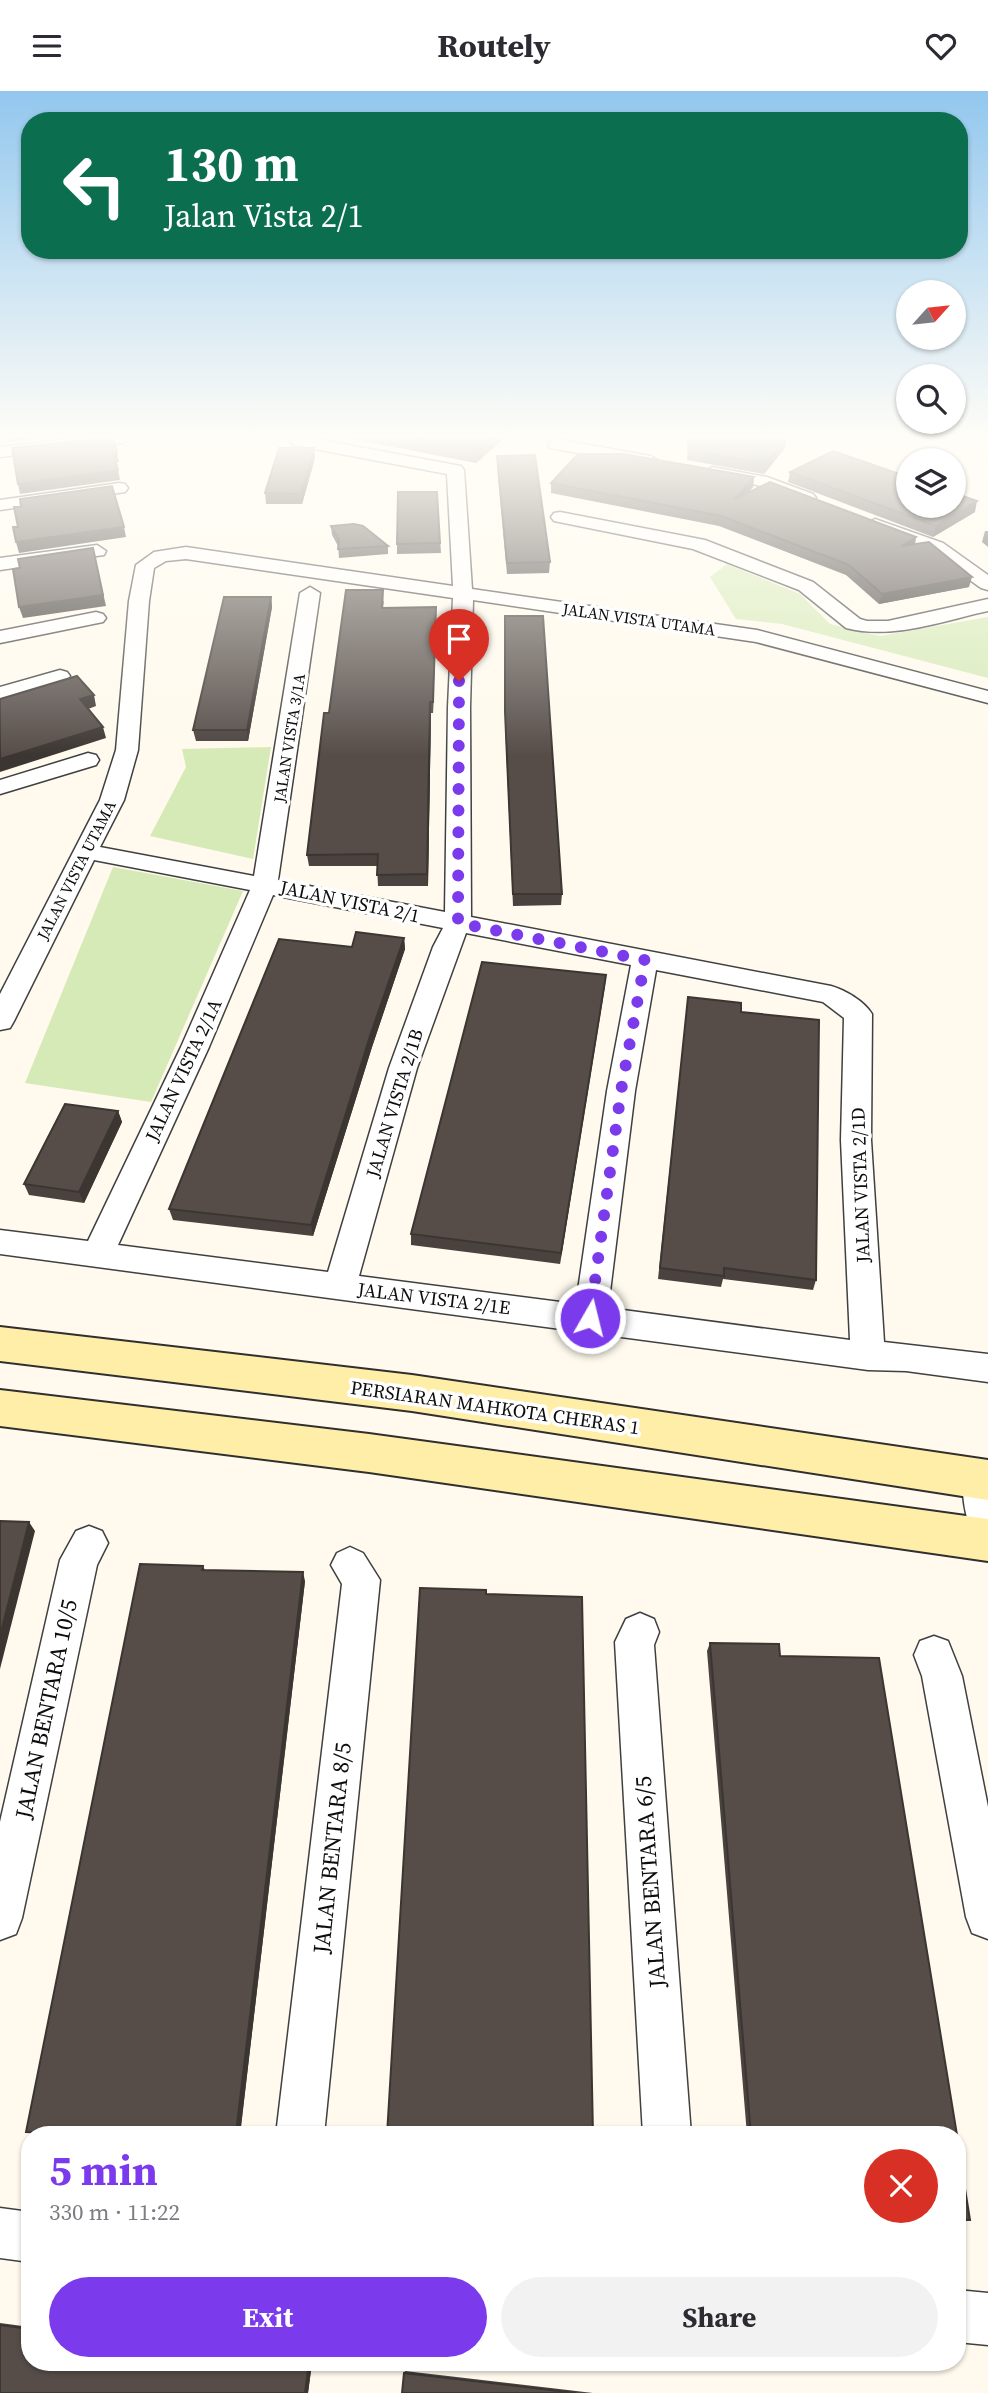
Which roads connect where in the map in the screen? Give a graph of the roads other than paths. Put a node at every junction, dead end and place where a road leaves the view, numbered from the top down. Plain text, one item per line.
1 (460, 541) edge
2 (685, 541) edge
3 (921, 541) edge
4 (97, 551) edge
5 (0, 564) edge
6 (988, 584) edge
7 (310, 593) dead end
8 (463, 594) junction
9 (988, 605) edge
10 (96, 618) dead end
11 (0, 637) edge
12 (60, 676) dead end
13 (0, 694) edge
14 (988, 698) edge
15 (88, 759) dead end
16 (0, 787) edge
17 (85, 851) junction
18 (265, 884) junction
19 (458, 923) junction
20 (645, 960) junction
21 (858, 1014) joint
22 (0, 1021) edge
23 (0, 1242) edge
24 (97, 1255) junction
25 (340, 1286) junction
26 (590, 1318) junction
27 (0, 1344) edge
28 (868, 1356) junction
29 (988, 1368) edge
30 (0, 1408) edge
31 (984, 1479) edge
32 (988, 1529) edge
33 (988, 1540) edge
34 (89, 1542) dead end
35 (350, 1565) dead end
36 (640, 1632) dead end
37 (934, 1655) dead end
38 (988, 1917) edge
39 (0, 1918) edge
40 (301, 2126) edge
41 (666, 2126) edge
42 (0, 2233) edge
43 (21, 2236) edge
44 (966, 2317) edge
45 (988, 2319) edge

1 - 8 street
2 - 9 street
3 - 6 street
4 - 5 street
7 - 18 street, JALAN VISTA 3/1A
8 - 14 street, JALAN VISTA UTAMA
8 - 17 street, JALAN VISTA UTAMA
8 - 19 street
10 - 11 street
12 - 13 street
15 - 16 street
17 - 18 street, JALAN VISTA 2/1
17 - 22 street, JALAN VISTA UTAMA
18 - 19 street, JALAN VISTA 2/1
18 - 24 street, JALAN VISTA 2/1A
19 - 20 street, JALAN VISTA 2/1
19 - 25 street, JALAN VISTA 2/1B
20 - 21 street, JALAN VISTA 2/1
20 - 26 street
21 - 28 street, JALAN VISTA 2/1D
23 - 24 street, JALAN VISTA 2/1E
24 - 25 street, JALAN VISTA 2/1E
25 - 26 street, JALAN VISTA 2/1E
26 - 28 street, JALAN VISTA 2/1E
27 - 31 main road, PERSIARAN MAHKOTA CHERAS 1
28 - 29 street, JALAN VISTA 2/1E
30 - 33 main road
31 - 32 street
34 - 39 street, JALAN BENTARA 10/5
35 - 40 street, JALAN BENTARA 8/5
36 - 41 street, JALAN BENTARA 6/5
37 - 38 street
42 - 43 street
44 - 45 street

